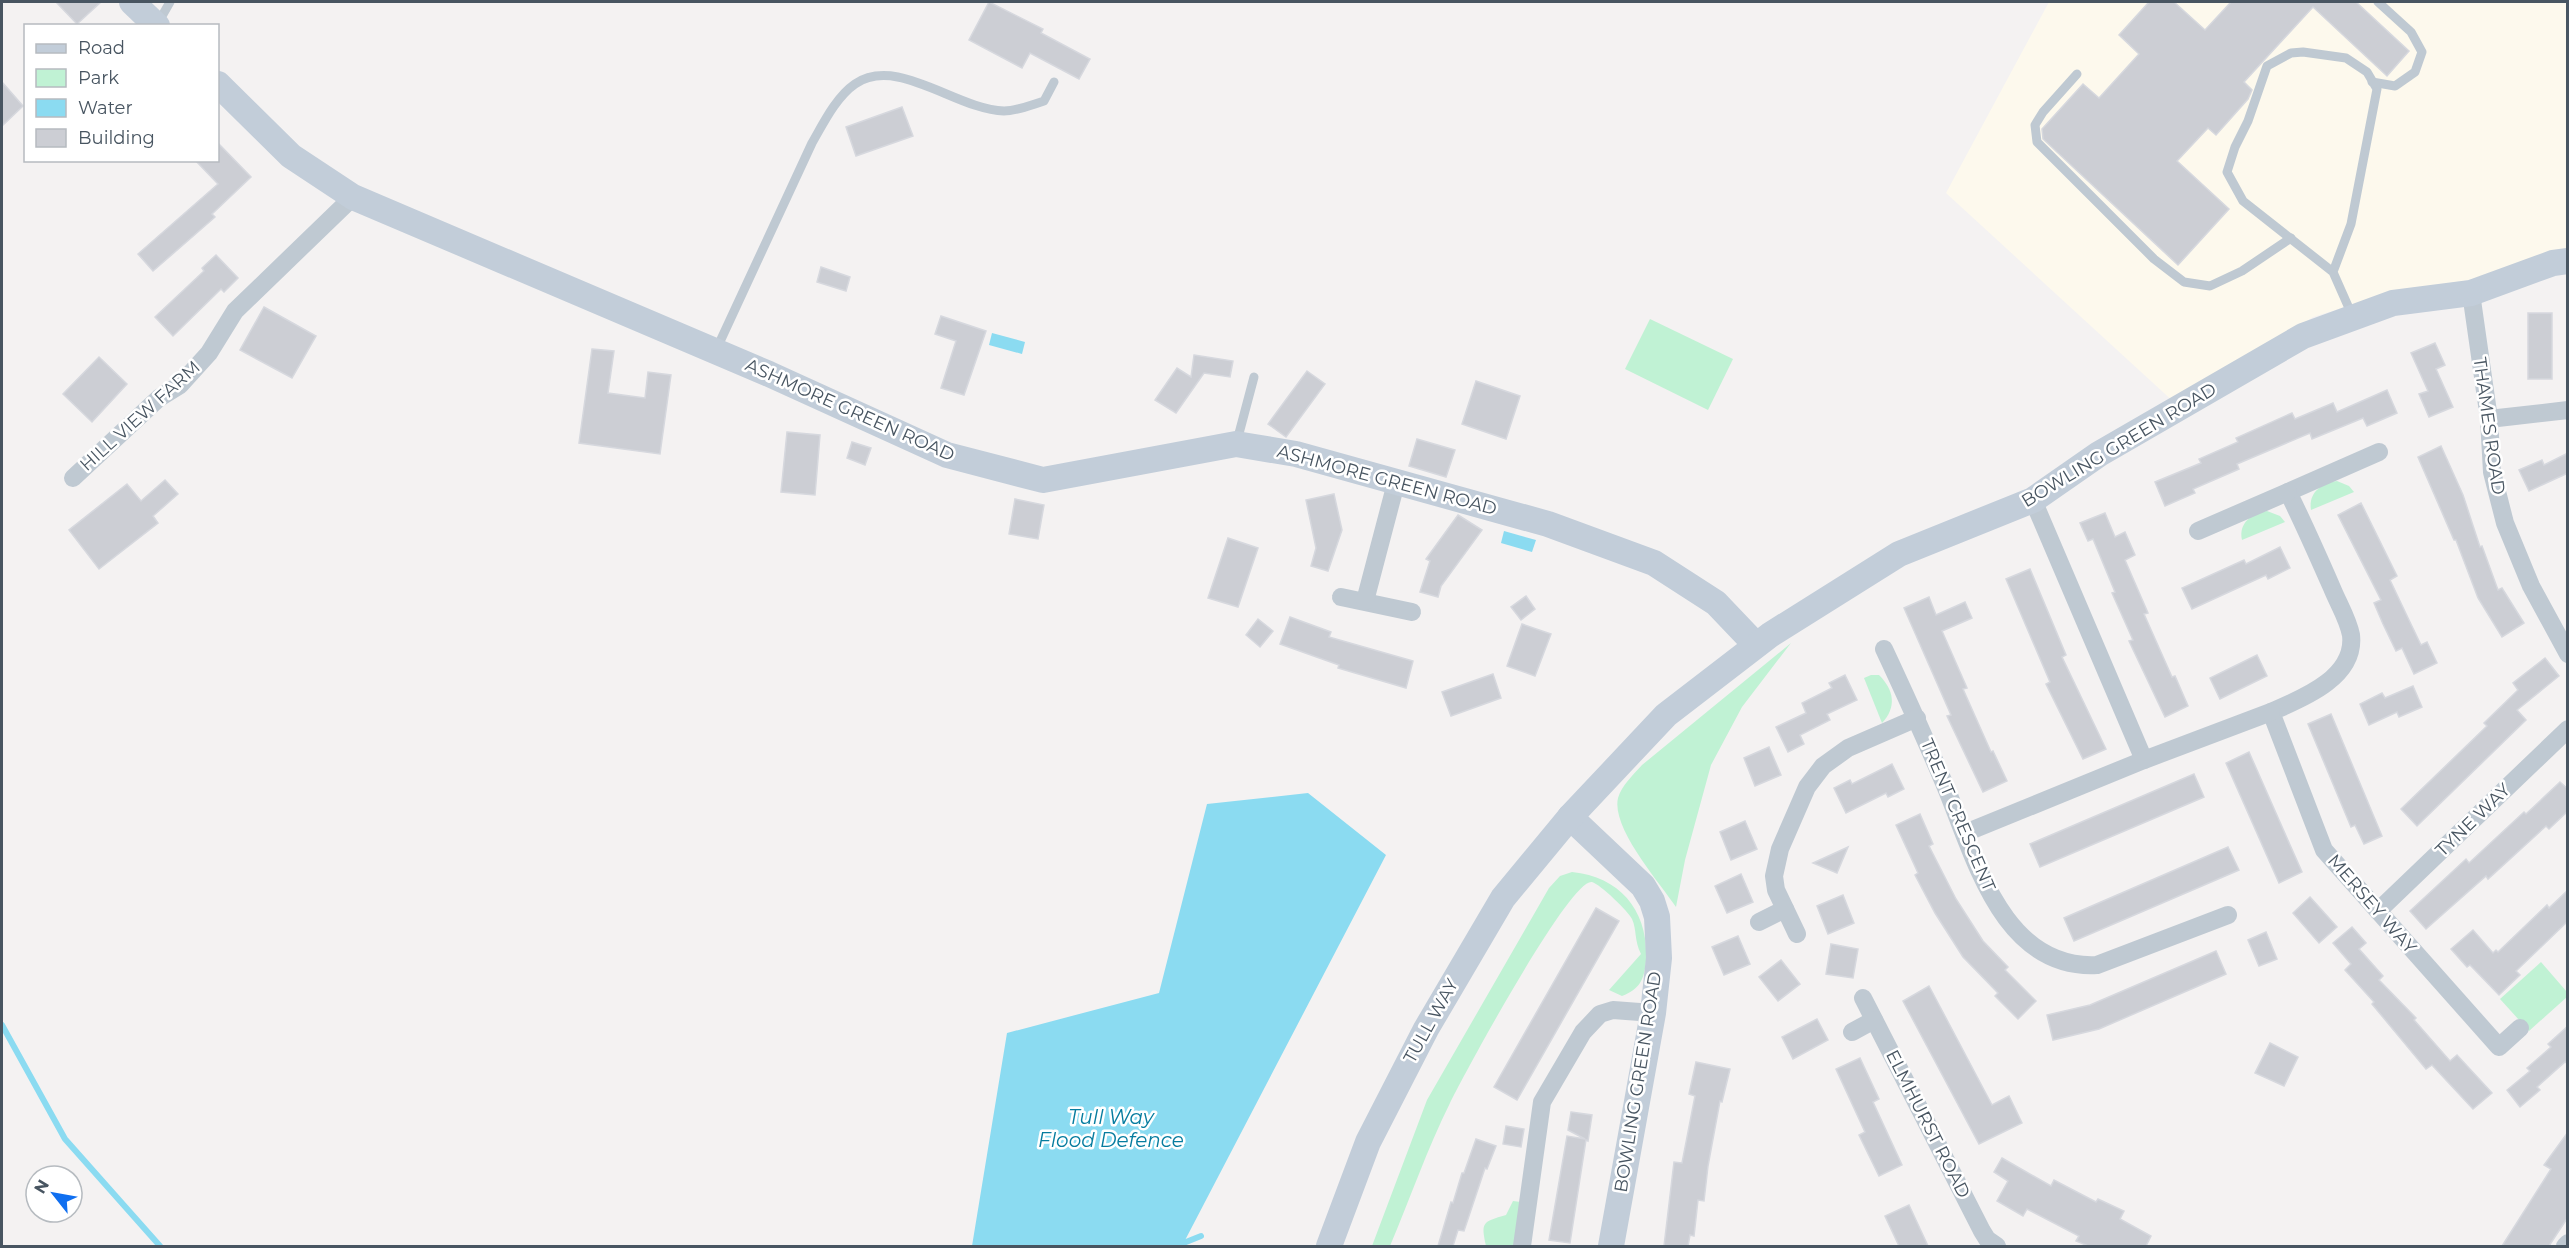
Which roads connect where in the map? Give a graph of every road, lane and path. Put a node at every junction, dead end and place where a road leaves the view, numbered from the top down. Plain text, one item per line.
1 (132, 2) edge
2 (170, 2) edge
3 (2378, 2) edge
4 (156, 24) edge
5 (158, 24) edge
6 (2077, 74) dead end
7 (1053, 82) dead end
8 (2372, 82) junction
9 (219, 85) edge
10 (353, 197) junction
11 (2291, 238) junction
12 (2568, 261) edge
13 (2333, 272) junction
14 (2471, 292) junction
15 (2353, 318) junction
16 (716, 351) junction
17 (1254, 377) dead end
18 (2568, 410) edge
19 (2489, 419) junction
20 (1236, 444) junction
21 (2379, 452) dead end
22 (73, 478) dead end
23 (1396, 483) junction
24 (2289, 492) junction
25 (2033, 500) junction
26 (2198, 531) dead end
27 (1341, 597) dead end
28 (1365, 601) junction
29 (1412, 612) dead end
30 (1756, 645) junction
31 (1884, 650) dead end
32 (2568, 654) edge
33 (2271, 712) junction
34 (1917, 718) junction
35 (2568, 729) edge
36 (2144, 760) junction
37 (1570, 817) junction
38 (1965, 833) junction
39 (1785, 909) junction
40 (2378, 911) junction
41 (2228, 915) dead end
42 (1759, 922) dead end
43 (1797, 934) dead end
44 (1863, 998) dead end
45 (1653, 1013) junction
46 (1874, 1020) junction
47 (2520, 1028) dead end
48 (1852, 1032) dead end
49 (1329, 1246) edge
50 (1522, 1246) edge
51 (1611, 1246) edge
52 (1997, 1246) edge

1 - 4 street
2 - 5 lane
3 - 8 lane
6 - 11 lane
7 - 16 lane
8 - 11 lane
8 - 13 lane
9 - 10 street, ASHMORE GREEN ROAD
10 - 16 street, ASHMORE GREEN ROAD
10 - 22 street, HILL VIEW FARM
11 - 13 lane
12 - 14 street, BOWLING GREEN ROAD
13 - 15 lane
14 - 15 street, BOWLING GREEN ROAD
14 - 19 street, THAMES ROAD
15 - 25 street, BOWLING GREEN ROAD
16 - 20 street, ASHMORE GREEN ROAD
17 - 20 lane
18 - 19 street
19 - 32 street, THAMES ROAD
20 - 23 street, ASHMORE GREEN ROAD
21 - 24 street
23 - 28 street
23 - 30 street, ASHMORE GREEN ROAD
24 - 26 street
24 - 33 street
25 - 30 street, BOWLING GREEN ROAD
25 - 36 street
27 - 28 street
28 - 29 street
30 - 37 street, BOWLING GREEN ROAD
31 - 34 street, TRENT CRESCENT
33 - 36 street
33 - 40 street, MERSEY WAY
34 - 38 street, TRENT CRESCENT
34 - 39 street
35 - 40 street, TYNE WAY
36 - 38 street
37 - 45 street, BOWLING GREEN ROAD
37 - 49 street, TULL WAY
38 - 41 street, TRENT CRESCENT
39 - 42 street
39 - 43 street
40 - 47 street, MERSEY WAY
44 - 46 street, ELMHURST ROAD
45 - 50 street
45 - 51 street, BOWLING GREEN ROAD
46 - 48 street
46 - 52 street, ELMHURST ROAD

